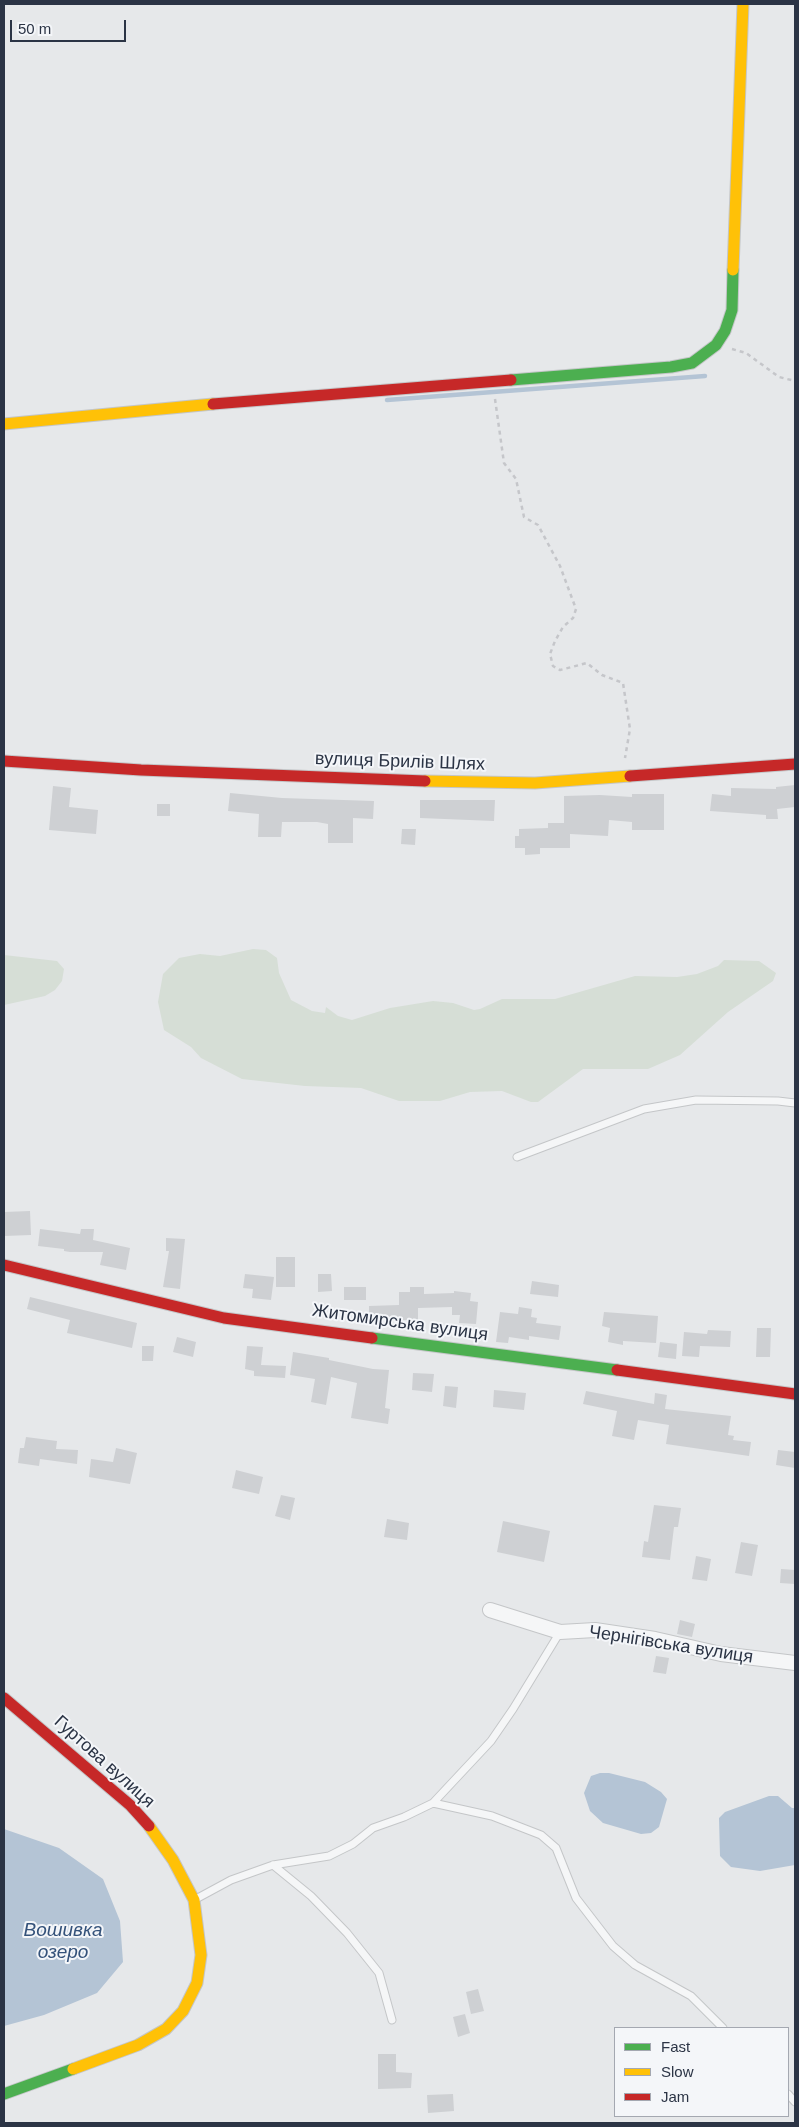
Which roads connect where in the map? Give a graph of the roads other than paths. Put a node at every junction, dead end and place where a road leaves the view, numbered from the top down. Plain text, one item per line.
1 (743, 4) edge
2 (4, 424) edge
3 (4, 760) edge
4 (795, 764) edge
5 (795, 1104) edge
6 (517, 1157) dead end
7 (4, 1265) edge
8 (795, 1394) edge
9 (490, 1610) dead end
10 (560, 1632) junction
11 (795, 1663) edge
12 (4, 1698) edge
13 (433, 1803) junction
14 (273, 1866) junction
15 (194, 1900) junction
16 (392, 2020) dead end
17 (722, 2027) edge
18 (4, 2094) edge

1 - 2 street
3 - 4 street, вулиця Брилів Шлях
5 - 6 lane
7 - 8 street, Житомирська вулиця
9 - 10 street, Чернігівська вулиця
10 - 11 street, Чернігівська вулиця
10 - 13 lane
12 - 15 street, Гуртова вулиця
13 - 14 lane
13 - 17 lane
14 - 15 lane
14 - 16 lane
15 - 18 street, Гуртова вулиця

